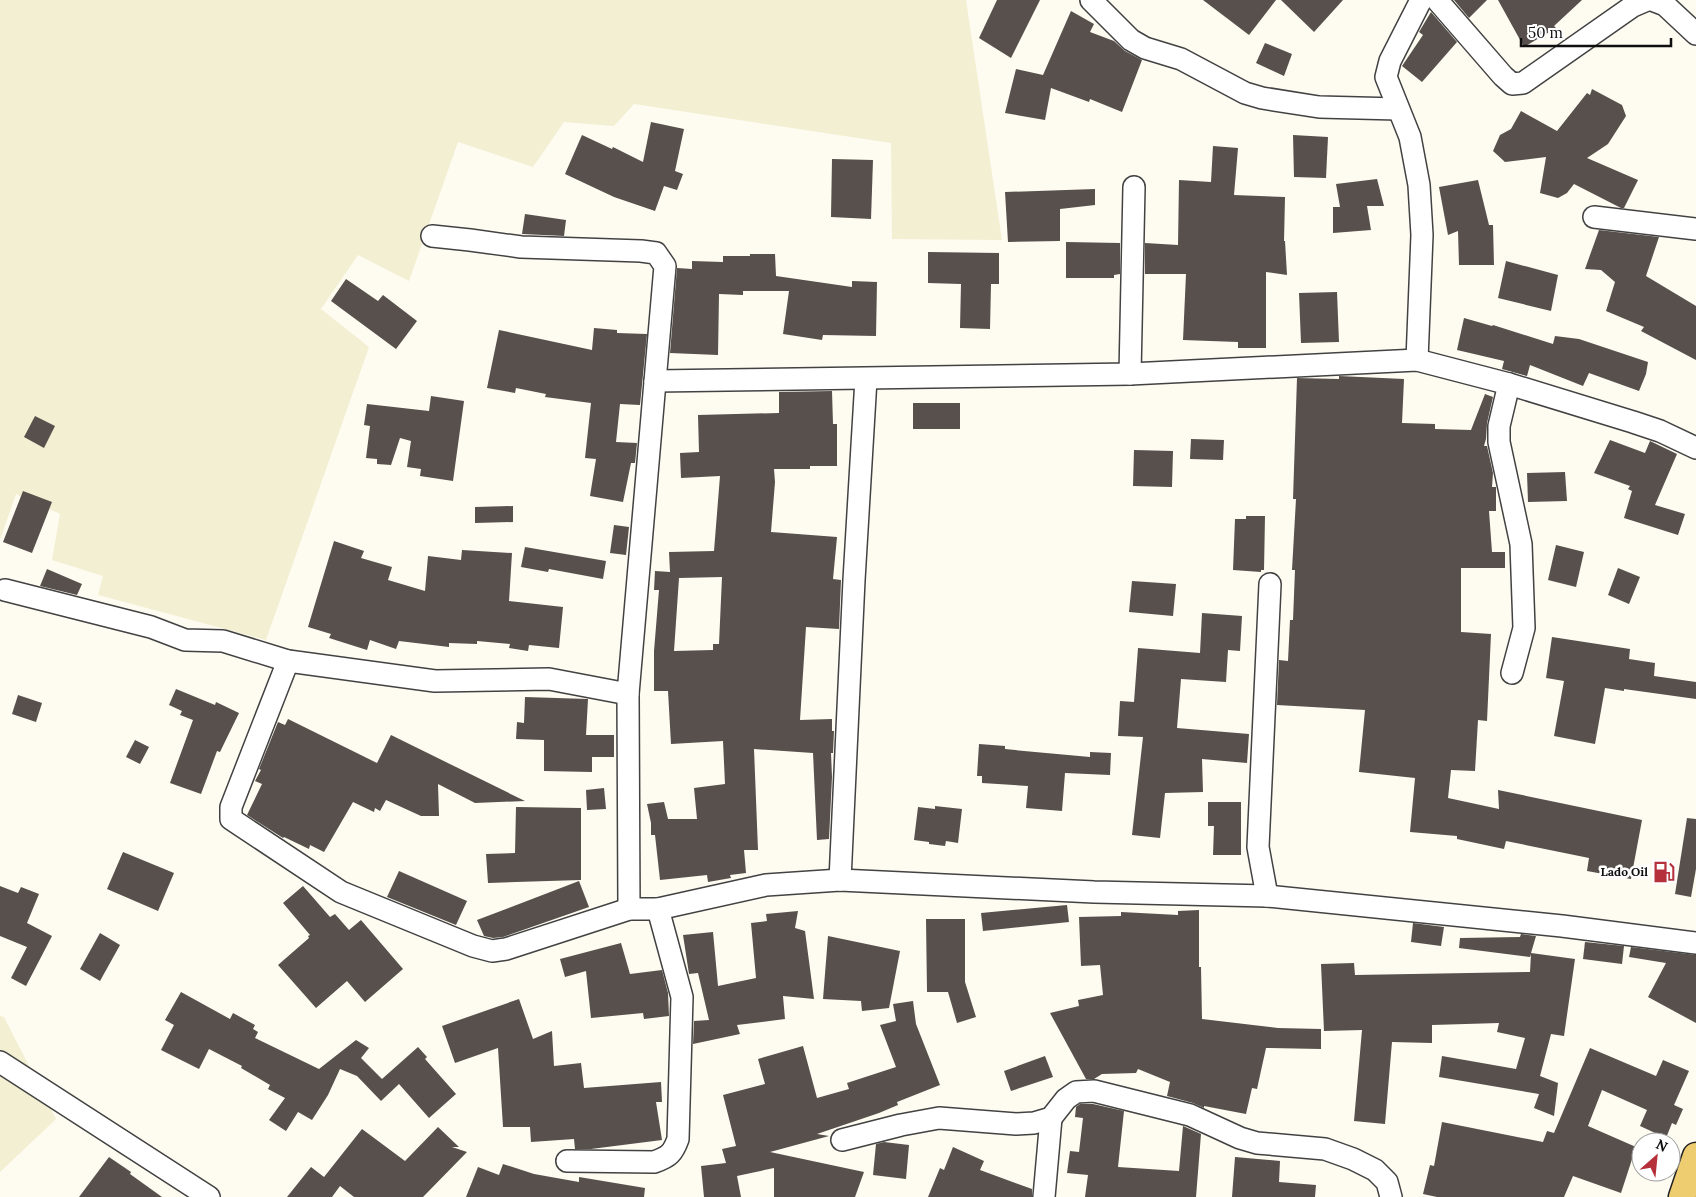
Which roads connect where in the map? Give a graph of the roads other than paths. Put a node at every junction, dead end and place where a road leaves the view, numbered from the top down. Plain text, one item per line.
1 (1091, 0) edge
2 (1421, 0) edge
3 (1437, 0) edge
4 (1647, 0) edge
5 (1652, 0) edge
6 (1696, 34) edge
7 (1398, 109) junction
8 (1134, 187) dead end
9 (1594, 217) dead end
10 (1696, 230) edge
11 (432, 236) dead end
12 (1417, 360) junction
13 (1130, 374) junction
14 (866, 379) junction
15 (655, 381) junction
16 (1509, 384) junction
17 (1696, 448) edge
18 (1270, 584) dead end
19 (5, 590) dead end
20 (288, 661) junction
21 (1512, 674) dead end
22 (628, 694) junction
23 (840, 880) junction
24 (1267, 896) junction
25 (629, 909) junction
26 (658, 909) junction
27 (1696, 943) edge
28 (0, 1062) edge
29 (1051, 1118) junction
30 (842, 1140) dead end
31 (1696, 1156) edge
32 (567, 1161) dead end
33 (210, 1197) edge
34 (1044, 1197) edge
35 (1391, 1197) edge
36 (1682, 1197) edge

1 - 7 street
2 - 7 street
3 - 4 street
5 - 6 street
7 - 12 street
8 - 13 street
9 - 10 street
11 - 15 street
12 - 13 street
12 - 16 street
13 - 14 street
14 - 15 street
14 - 23 street
15 - 22 street
16 - 17 street
16 - 21 street
18 - 24 street
19 - 20 street
20 - 22 street
20 - 25 street
22 - 25 street
23 - 24 street
23 - 26 street
24 - 27 street
25 - 26 street
26 - 32 street
28 - 33 street
29 - 30 street
29 - 34 street
29 - 35 street
31 - 36 main road

